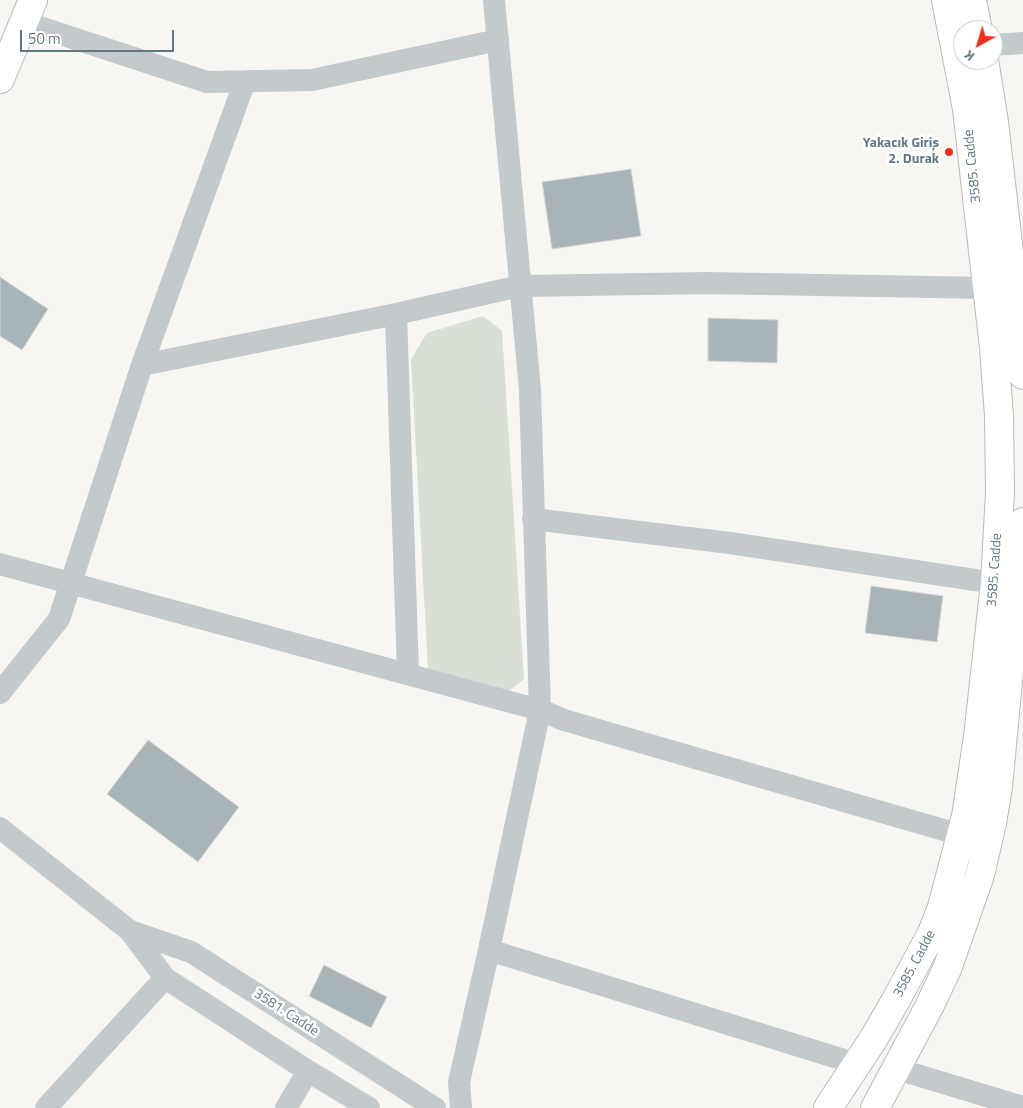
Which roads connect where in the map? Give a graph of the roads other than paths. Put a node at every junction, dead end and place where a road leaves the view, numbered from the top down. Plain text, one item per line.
1 (494, 0) edge
2 (946, 0) edge
3 (972, 0) edge
4 (28, 11) edge
5 (976, 20) edge
6 (498, 40) junction
7 (1023, 43) edge
8 (1003, 44) edge
9 (986, 70) edge
10 (0, 79) edge
11 (245, 81) junction
12 (520, 286) junction
13 (987, 288) junction
14 (396, 314) junction
15 (142, 365) junction
16 (1023, 375) edge
17 (533, 519) junction
18 (1023, 522) edge
19 (0, 564) edge
20 (996, 583) junction
21 (71, 584) junction
22 (1017, 657) edge
23 (408, 673) junction
24 (0, 693) edge
25 (540, 710) junction
26 (0, 828) edge
27 (961, 835) junction
28 (130, 931) junction
29 (490, 950) junction
30 (165, 978) junction
31 (857, 1064) junction
32 (897, 1068) junction
33 (308, 1071) junction
34 (1023, 1107) edge
35 (46, 1108) edge
36 (286, 1108) edge
37 (369, 1108) edge
38 (435, 1108) edge
39 (461, 1108) edge
40 (828, 1108) edge
41 (875, 1108) edge

1 - 6 street
2 - 13 main road, 3585. Cadde
3 - 5 main road
4 - 10 main road
4 - 11 street
6 - 11 street
6 - 12 street
7 - 8 street
9 - 16 main road, 3585. Cadde
11 - 15 street
12 - 13 street
12 - 14 street
12 - 17 street
13 - 20 main road, 3585. Cadde
14 - 15 street
14 - 23 street
15 - 21 street
17 - 20 street
17 - 25 street
18 - 22 main road, 3585. Cadde
19 - 21 street
20 - 27 main road, 3585. Cadde
21 - 23 street
21 - 24 street
22 - 32 main road, 3585. Cadde
23 - 25 street
25 - 27 street
25 - 29 street
26 - 28 street, 3581. Cadde
27 - 31 main road, 3585. Cadde
28 - 30 street, 3581. Cadde
28 - 38 street, 3581. Cadde
29 - 31 street
29 - 39 street
30 - 33 street, 3581. Cadde
30 - 35 street
31 - 40 main road, 3585. Cadde
32 - 34 street
32 - 41 main road, 3585. Cadde
33 - 36 street
33 - 37 street, 3581. Cadde

